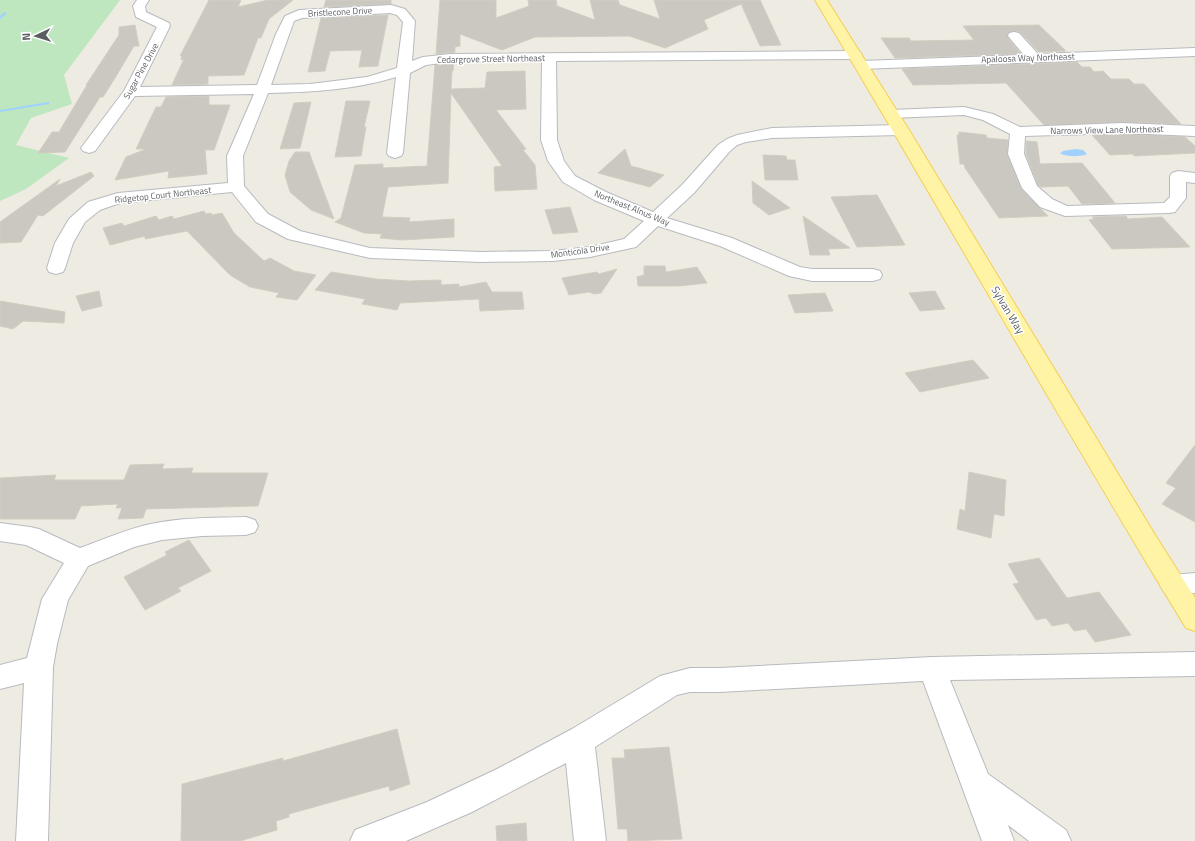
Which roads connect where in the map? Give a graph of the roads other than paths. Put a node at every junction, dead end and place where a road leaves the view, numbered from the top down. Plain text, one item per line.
1 (143, 0) edge
2 (821, 0) edge
3 (1014, 36) dead end
4 (1195, 52) edge
5 (638, 57) junction
6 (1033, 57) junction
7 (531, 58) junction
8 (549, 58) junction
9 (858, 60) junction
10 (405, 70) junction
11 (263, 88) junction
12 (131, 92) junction
13 (891, 114) junction
14 (901, 130) junction
15 (1195, 131) edge
16 (1018, 132) junction
17 (89, 148) dead end
18 (395, 153) dead end
19 (1195, 178) edge
20 (236, 187) junction
21 (656, 220) junction
22 (56, 268) dead end
23 (873, 275) dead end
24 (246, 526) dead end
25 (0, 532) edge
26 (79, 559) junction
27 (1184, 584) edge
28 (1195, 620) edge
29 (1195, 664) edge
30 (39, 667) junction
31 (932, 669) junction
32 (0, 677) edge
33 (579, 740) junction
34 (975, 783) junction
35 (32, 841) edge
36 (366, 841) edge
37 (590, 841) edge
38 (998, 841) edge
39 (1055, 841) edge

1 - 12 street, Sugar Pine Drive
2 - 9 main road, Sylvan Way
3 - 6 street
4 - 6 street, Apaloosa Way Northeast
5 - 7 street
5 - 8 street, Cedargrove Street Northeast
5 - 9 street, Cedargrove Street Northeast
6 - 9 street, Apaloosa Way Northeast
7 - 8 street, Cedargrove Street Northeast
7 - 10 street, Cedargrove Street Northeast
8 - 21 street, Northeast Alnus Way
9 - 13 main road, Sylvan Way
10 - 11 street, Cedargrove Street Northeast
10 - 11 street, Bristlecone Drive
10 - 18 street, Bristlecone Drive
11 - 12 street, Cedargrove Street Northeast
11 - 20 street, Bristlecone Drive
12 - 17 street, Sugar Pine Drive
13 - 14 main road, Sylvan Way
13 - 16 street, Narrows View Lane Northeast
14 - 21 street, Monticola Drive
14 - 27 main road, Sylvan Way
15 - 16 street, Narrows View Lane Northeast
16 - 19 street
20 - 21 street, Monticola Drive
20 - 22 street, Ridgetop Court Northeast
21 - 23 street, Northeast Alnus Way
24 - 26 street
25 - 26 street
26 - 30 street
27 - 28 main road, Sylvan Way
29 - 31 street
30 - 32 street
30 - 35 street
31 - 33 street
31 - 34 street
33 - 36 street
33 - 37 street
34 - 38 street
34 - 39 street

